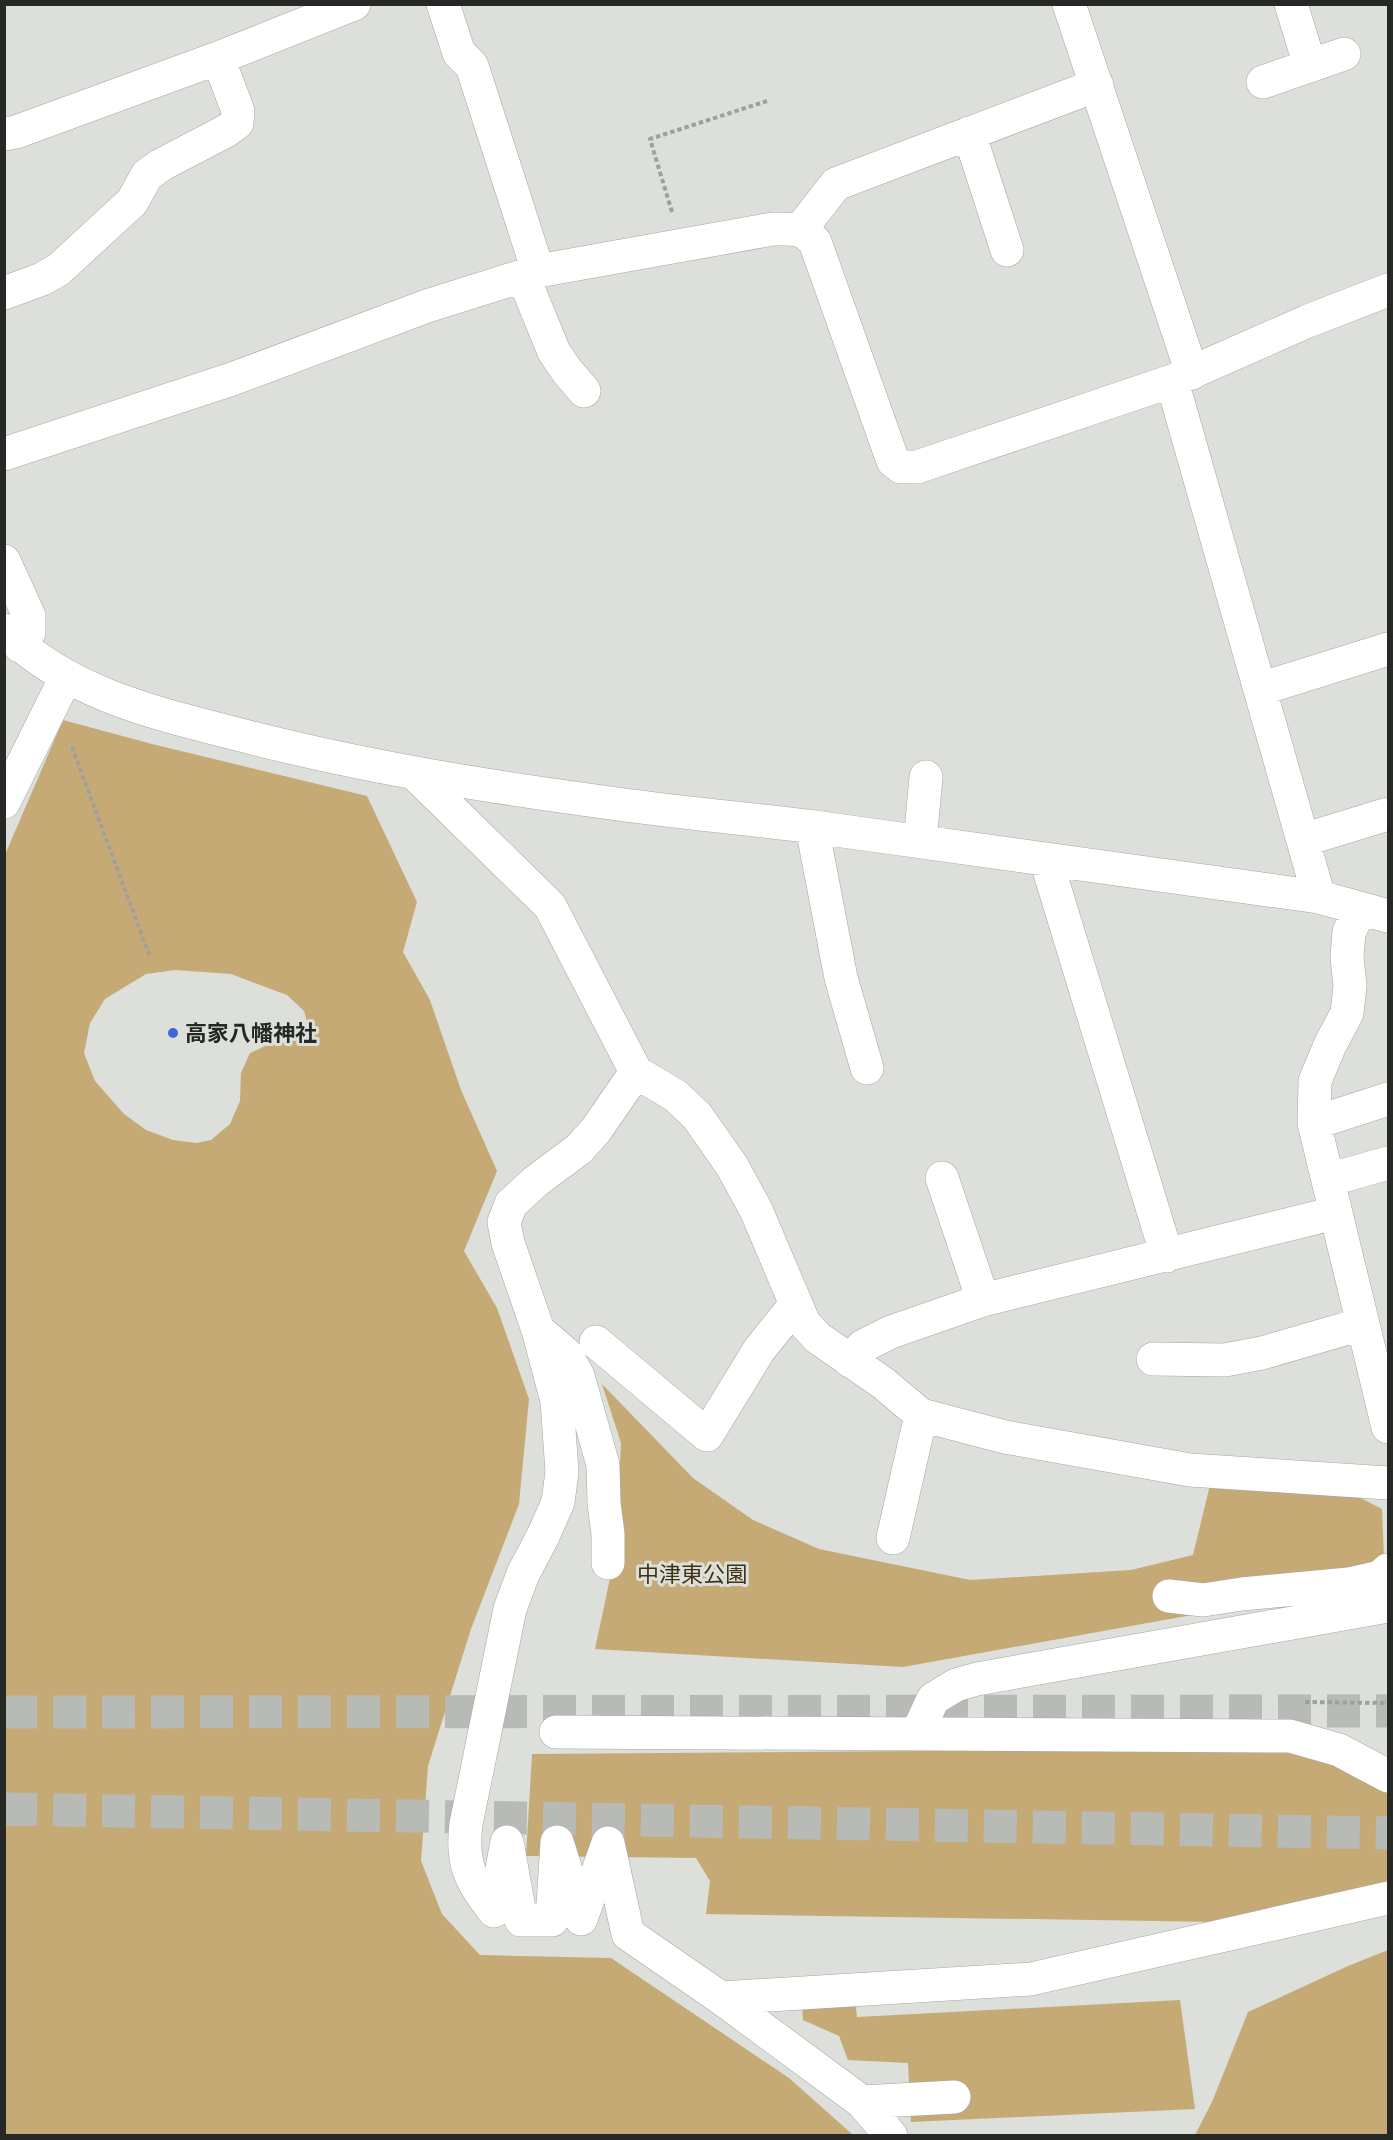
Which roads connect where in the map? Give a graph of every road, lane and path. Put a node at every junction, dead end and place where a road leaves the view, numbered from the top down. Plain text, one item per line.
1 (354, 4) edge
2 (443, 4) edge
3 (1069, 4) edge
4 (1290, 4) edge
5 (292, 16) edge
6 (1344, 54) dead end
7 (218, 58) junction
8 (1310, 66) junction
9 (1263, 82) dead end
10 (1097, 85) junction
11 (767, 101) dead end
12 (969, 133) junction
13 (4, 134) edge
14 (800, 230) junction
15 (682, 245) junction
16 (1007, 250) dead end
17 (530, 274) junction
18 (1389, 290) edge
19 (4, 293) edge
20 (1182, 377) junction
21 (584, 391) dead end
22 (4, 454) edge
23 (4, 561) edge
24 (12, 638) edge
25 (1389, 649) edge
26 (60, 689) junction
27 (1260, 689) junction
28 (415, 774) junction
29 (926, 777) dead end
30 (4, 802) edge
31 (1389, 814) edge
32 (812, 827) junction
33 (1303, 840) junction
34 (920, 842) junction
35 (1046, 860) junction
36 (1319, 897) junction
37 (1374, 913) edge
38 (150, 957) dead end
39 (867, 1068) dead end
40 (636, 1072) junction
41 (1389, 1099) edge
42 (1314, 1123) junction
43 (1389, 1163) edge
44 (942, 1178) dead end
45 (1328, 1180) junction
46 (1335, 1213) junction
47 (1167, 1256) junction
48 (983, 1300) junction
49 (796, 1304) junction
50 (1362, 1324) junction
51 (537, 1330) junction
52 (597, 1342) dead end
53 (1153, 1359) dead end
54 (850, 1360) junction
55 (1384, 1388) edge
56 (921, 1415) junction
57 (1389, 1427) edge
58 (1389, 1483) edge
59 (892, 1538) dead end
60 (608, 1563) dead end
61 (1389, 1570) edge
62 (1169, 1596) dead end
63 (1389, 1606) edge
64 (556, 1732) dead end
65 (917, 1734) junction
66 (1389, 1776) edge
67 (1389, 1898) edge
68 (721, 1998) junction
69 (954, 2097) dead end
70 (862, 2102) junction
71 (891, 2136) edge

1 - 5 street
2 - 17 street
3 - 10 street
4 - 8 street
5 - 7 street
6 - 8 street
7 - 13 street
7 - 19 street
8 - 9 street
10 - 12 street
10 - 20 street
11 - 15 path
12 - 14 street
12 - 16 street
14 - 15 street
14 - 20 street
15 - 17 street
17 - 21 street
17 - 22 street
18 - 20 street
20 - 27 street
23 - 24 street
24 - 26 street
25 - 27 street
26 - 28 street
26 - 30 street
26 - 38 path
27 - 33 street
28 - 32 street
28 - 40 street
29 - 34 street
31 - 33 street
32 - 34 street
32 - 39 street
33 - 36 street
34 - 35 street
35 - 36 street
35 - 47 street
36 - 37 street
37 - 42 street
40 - 49 street
40 - 51 street
41 - 42 street
42 - 45 street
43 - 45 street
44 - 48 street
45 - 46 street
46 - 47 street
46 - 50 street
47 - 48 street
48 - 54 street
49 - 52 street
49 - 54 street
50 - 53 street
50 - 55 street
51 - 60 street
51 - 68 street
54 - 56 street
55 - 57 street
56 - 58 street
56 - 59 street
61 - 62 street
63 - 65 street
64 - 65 street
65 - 66 street
67 - 68 street
68 - 70 street
69 - 70 street
70 - 71 street

